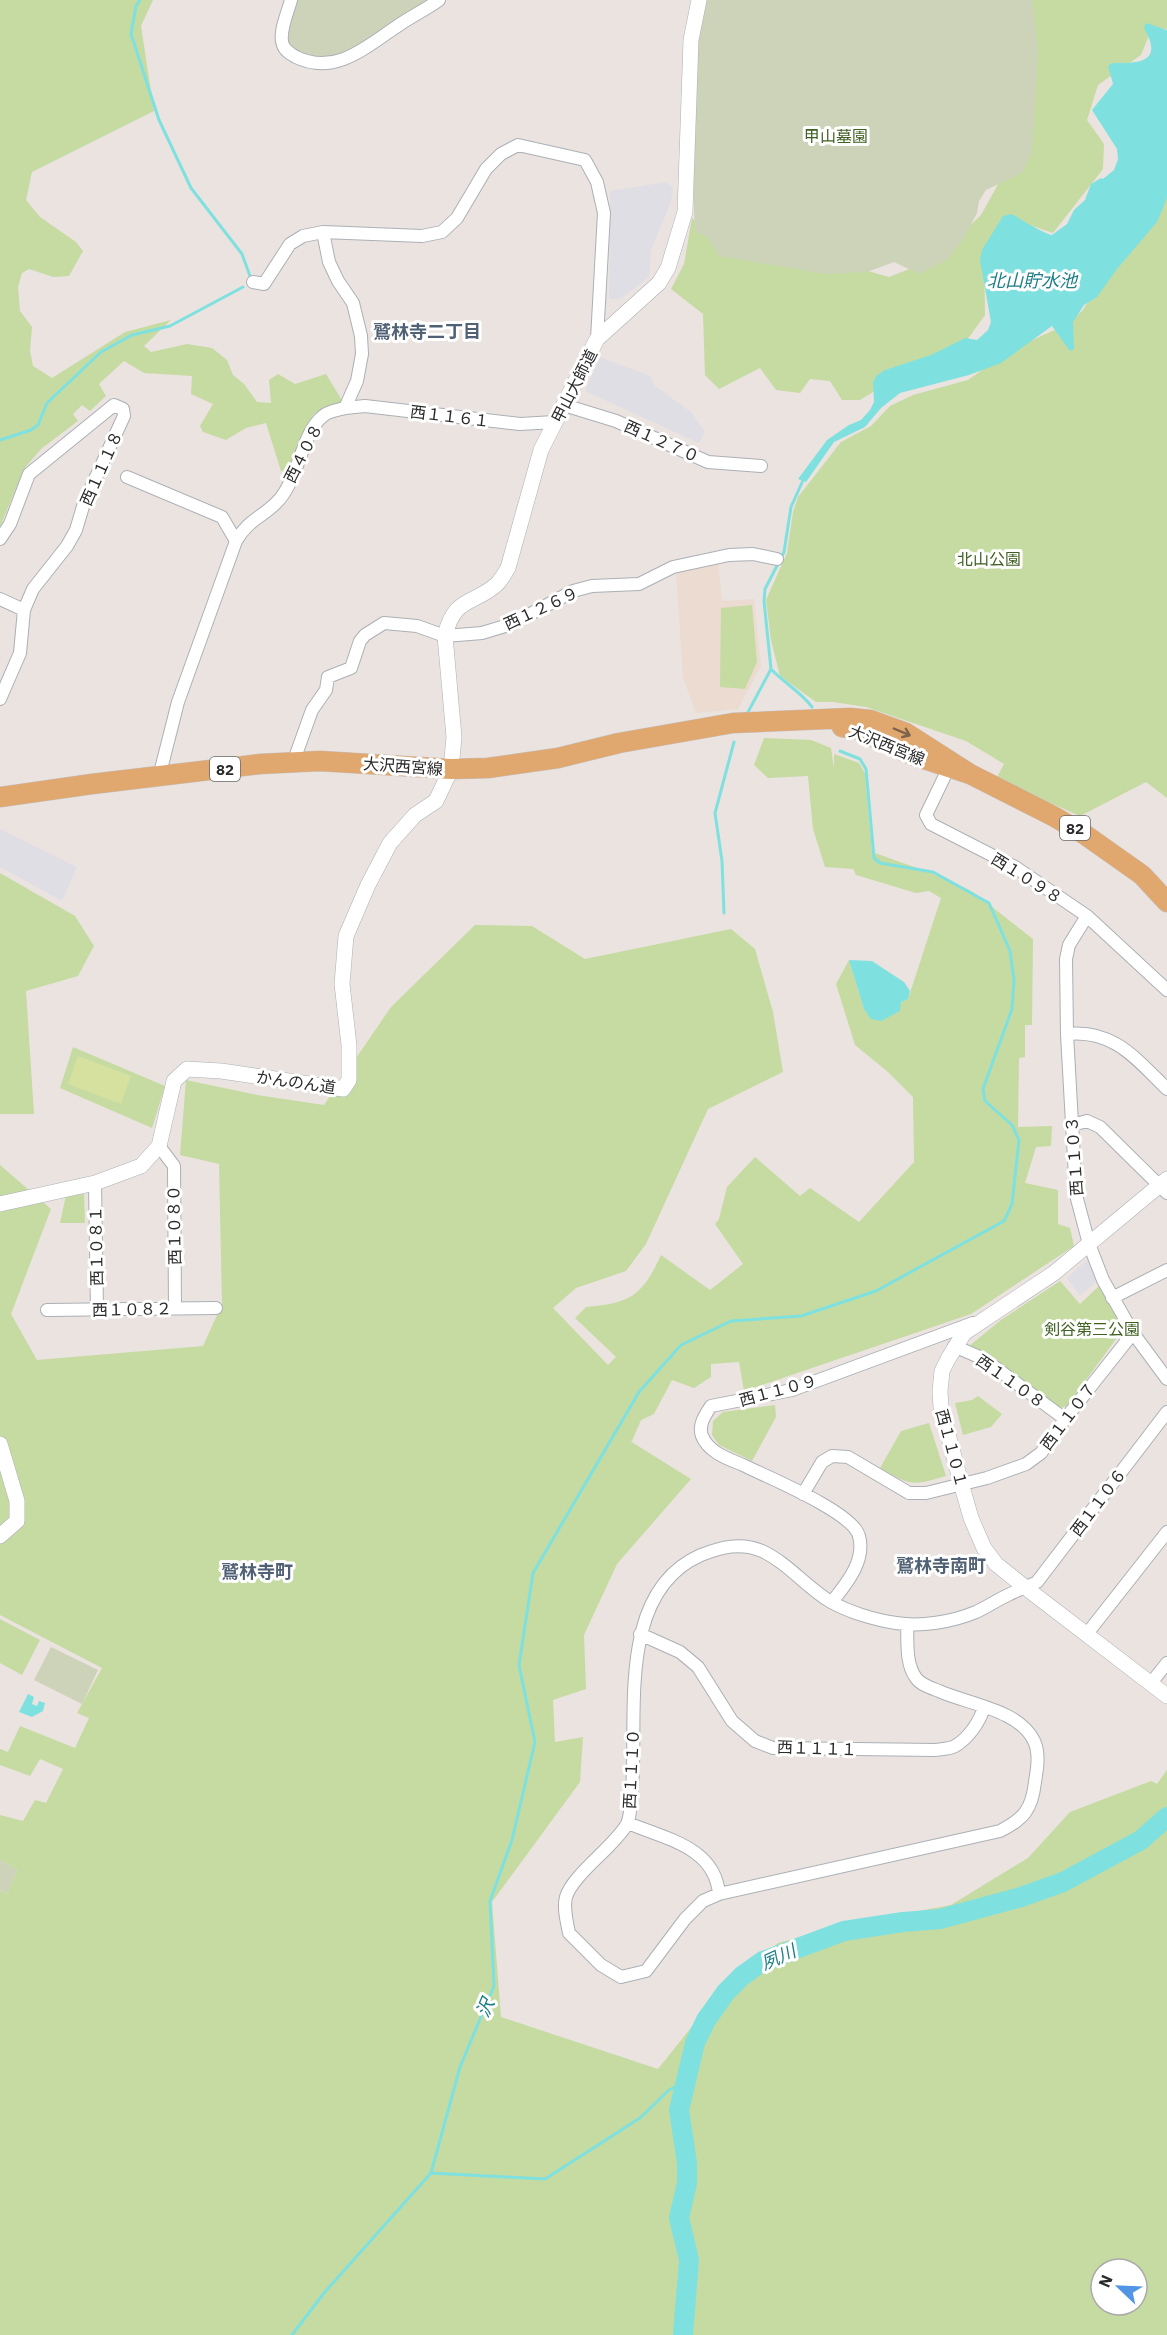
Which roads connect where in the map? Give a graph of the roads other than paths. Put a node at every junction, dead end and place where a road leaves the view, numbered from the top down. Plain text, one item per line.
1 (291, 0) edge
2 (439, 0) edge
3 (699, 0) edge
4 (323, 232) junction
5 (253, 282) dead end
6 (597, 339) junction
7 (564, 405) junction
8 (345, 408) junction
9 (555, 422) junction
10 (762, 466) dead end
11 (127, 477) dead end
12 (0, 538) edge
13 (236, 541) junction
14 (777, 559) dead end
15 (0, 599) edge
16 (24, 609) junction
17 (445, 636) junction
18 (0, 699) edge
19 (293, 763) junction
20 (950, 765) junction
21 (451, 769) junction
22 (159, 777) junction
23 (0, 797) edge
24 (1167, 902) edge
25 (1087, 916) junction
26 (1167, 990) edge
27 (1067, 1034) junction
28 (1167, 1089) edge
29 (1072, 1125) junction
30 (159, 1146) junction
31 (95, 1183) junction
32 (1165, 1186) edge
33 (0, 1204) edge
34 (1089, 1244) junction
35 (1167, 1270) edge
36 (1112, 1298) junction
37 (176, 1308) junction
38 (216, 1308) dead end
39 (47, 1310) dead end
40 (97, 1310) junction
41 (985, 1318) junction
42 (1133, 1333) junction
43 (954, 1346) junction
44 (1167, 1379) edge
45 (1167, 1412) edge
46 (1065, 1419) junction
47 (0, 1444) edge
48 (961, 1483) junction
49 (803, 1494) junction
50 (1167, 1532) edge
51 (0, 1536) edge
52 (1026, 1588) junction
53 (832, 1602) junction
54 (908, 1624) junction
55 (640, 1634) junction
56 (1086, 1635) junction
57 (1167, 1663) edge
58 (1151, 1683) junction
59 (1167, 1696) edge
60 (984, 1707) junction
61 (628, 1823) junction
62 (719, 1894) junction

1 - 2 street
3 - 6 street, 甲山大師道
4 - 5 street
4 - 6 street
4 - 8 street
6 - 7 street, 甲山大師道
7 - 9 street, 甲山大師道
7 - 10 street, 西１２７０
8 - 9 street, 西１１６１
8 - 13 street, 西４０８
9 - 17 street, 甲山大師道
11 - 13 street
12 - 16 street, 西１１１８
13 - 22 street, 西４０８
14 - 17 street, 西１２６９
15 - 16 street
16 - 18 street, 西１１１８
17 - 19 street
17 - 21 street
19 - 21 main road, 大沢西宮線 / 82
19 - 22 main road, 大沢西宮線 / 82
20 - 21 main road, 大沢西宮線 / 82
20 - 24 main road, 大沢西宮線 / 82
20 - 25 street, 西１０９８
21 - 30 street, かんのん道
22 - 23 main road, 大沢西宮線 / 82
25 - 26 street, 西１０９８
25 - 27 street, 西１１０３
27 - 28 street
27 - 29 street, 西１１０３
29 - 32 street
29 - 34 street, 西１１０３
30 - 31 street, かんのん道
30 - 37 street, 西１０８０
31 - 33 street, かんのん道
31 - 40 street, 西１０８１
32 - 34 street, 西１１０１
34 - 36 street, 西１１０３
34 - 41 street, 西１１０１
35 - 36 street
36 - 42 street, 西１１０３
37 - 38 street, 西１０８２
37 - 40 street, 西１０８２
39 - 40 street, 西１０８２
41 - 43 street, 西１１０１
41 - 49 street, 西１１０９
42 - 44 street, 西１１０３
42 - 46 street, 西１１０７
43 - 46 street, 西１１０８
43 - 48 street, 西１１０１
45 - 52 street, 西１１０６
46 - 48 street, 西１１０７
47 - 51 street
48 - 49 street, 西１１０７
48 - 52 street, 西１１０１
49 - 53 street
50 - 56 street
52 - 54 street, 西１１１０
52 - 56 street, 西１１０１
53 - 54 street, 西１１１０
53 - 55 street, 西１１１０
54 - 60 street, 西１１１０
55 - 60 street, 西１１１１
55 - 61 street, 西１１１０
56 - 58 street, 西１１０１
57 - 58 street
58 - 59 street, 西１１０１
60 - 62 street, 西１１１０
61 - 62 street
61 - 62 street, 西１１１０

